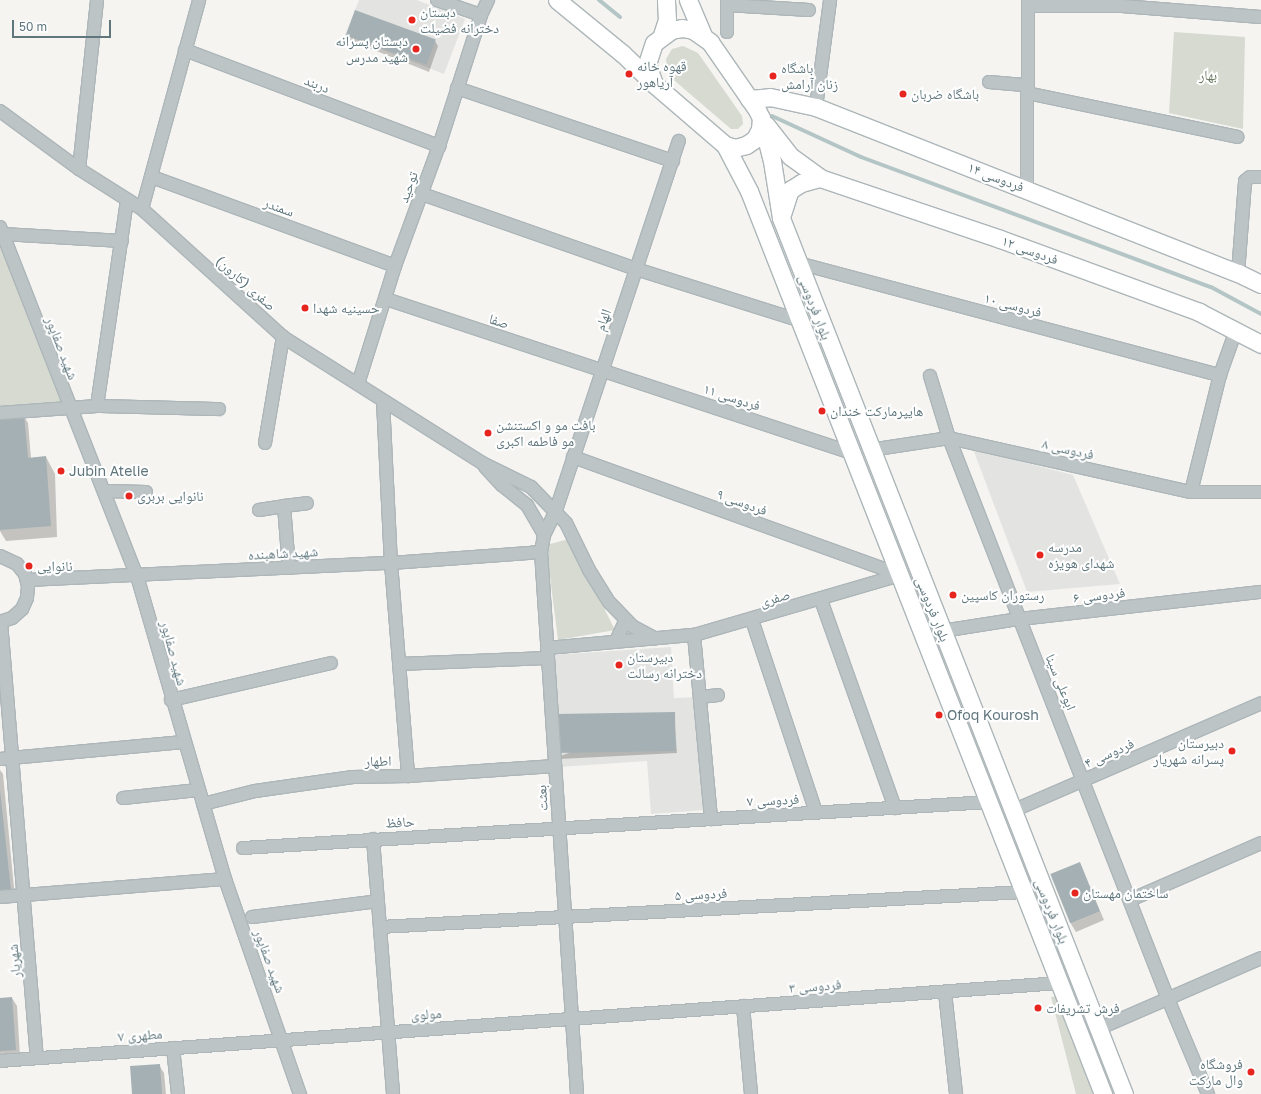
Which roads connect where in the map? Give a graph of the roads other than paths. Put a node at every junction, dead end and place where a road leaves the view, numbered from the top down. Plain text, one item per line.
1 (97, 0) edge
2 (199, 0) edge
3 (437, 0) edge
4 (488, 0) edge
5 (557, 0) edge
6 (666, 0) edge
7 (688, 0) edge
8 (830, 0) edge
9 (727, 2) edge
10 (1028, 3) edge
11 (1122, 3) edge
12 (809, 10) dead end
13 (481, 15) junction
14 (1261, 17) edge
15 (727, 32) dead end
16 (703, 35) junction
17 (658, 39) junction
18 (185, 50) junction
19 (623, 54) junction
20 (989, 82) dead end
21 (654, 84) junction
22 (457, 88) junction
23 (1027, 89) junction
24 (749, 99) junction
25 (816, 107) junction
26 (0, 111) edge
27 (761, 118) junction
28 (1237, 138) dead end
29 (679, 141) dead end
30 (725, 145) junction
31 (439, 146) junction
32 (673, 161) junction
33 (79, 169) junction
34 (152, 177) junction
35 (1261, 177) edge
36 (820, 178) junction
37 (1027, 190) junction
38 (422, 194) junction
39 (127, 200) junction
40 (142, 209) junction
41 (781, 218) junction
42 (2, 231) edge
43 (122, 241) junction
44 (798, 263) junction
45 (395, 266) junction
46 (636, 269) junction
47 (1238, 273) junction
48 (1261, 284) edge
49 (386, 299) junction
50 (798, 320) junction
51 (1236, 330) junction
52 (283, 337) junction
53 (1261, 344) edge
54 (602, 371) junction
55 (1220, 375) junction
56 (930, 376) dead end
57 (358, 384) junction
58 (383, 401) junction
59 (97, 406) junction
60 (69, 408) junction
61 (219, 409) dead end
62 (0, 413) edge
63 (949, 438) junction
64 (265, 443) dead end
65 (870, 450) junction
66 (852, 453) junction
67 (573, 457) junction
68 (482, 463) junction
69 (105, 491) junction
70 (146, 492) dead end
71 (1191, 492) junction
72 (1261, 492) edge
73 (307, 503) dead end
74 (284, 506) junction
75 (259, 510) dead end
76 (556, 510) junction
77 (544, 536) junction
78 (541, 552) junction
79 (0, 556) edge
80 (391, 563) junction
81 (289, 568) junction
82 (137, 576) junction
83 (900, 576) junction
84 (27, 580) junction
85 (1261, 592) edge
86 (821, 600) junction
87 (1020, 619) junction
88 (626, 620) junction
89 (752, 620) junction
90 (0, 622) edge
91 (942, 631) junction
92 (694, 635) junction
93 (655, 638) junction
94 (616, 641) junction
95 (547, 653) junction
96 (2, 656) edge
97 (331, 663) dead end
98 (399, 664) junction
99 (718, 695) dead end
100 (700, 698) junction
101 (171, 700) junction
102 (1261, 703) edge
103 (183, 742) junction
104 (6, 759) edge
105 (555, 766) junction
106 (408, 776) junction
107 (1084, 780) junction
108 (198, 790) junction
109 (123, 798) dead end
110 (989, 802) junction
111 (203, 804) junction
112 (895, 808) junction
113 (1012, 811) junction
114 (816, 812) junction
115 (711, 818) junction
116 (559, 827) junction
117 (373, 839) junction
118 (1261, 843) edge
119 (243, 848) dead end
120 (225, 879) junction
121 (1024, 892) junction
122 (24, 895) junction
123 (0, 897) edge
124 (1130, 900) junction
125 (378, 901) junction
126 (252, 917) dead end
127 (565, 917) junction
128 (380, 927) junction
129 (1261, 958) edge
130 (1060, 983) junction
131 (945, 992) junction
132 (1168, 999) junction
133 (743, 1006) junction
134 (572, 1019) junction
135 (1098, 1029) junction
136 (388, 1032) junction
137 (283, 1040) junction
138 (173, 1048) junction
139 (38, 1058) junction
140 (0, 1061) edge
141 (178, 1094) edge
142 (300, 1094) edge
143 (393, 1094) edge
144 (577, 1094) edge
145 (751, 1094) edge
146 (956, 1094) edge
147 (1103, 1094) edge
148 (1124, 1094) edge
149 (1208, 1094) edge

1 - 33 street
2 - 18 street
3 - 13 street
4 - 13 street, توحید
5 - 19 main road
6 - 17 main road
7 - 16 main road
8 - 25 street
9 - 12 street
9 - 15 street
10 - 11 street
10 - 23 street
11 - 14 street
13 - 22 street, توحید
16 - 17 main road
16 - 24 main road
17 - 19 main road
17 - 21 main road
18 - 31 street, دربند
18 - 34 street
19 - 21 main road
20 - 23 street
21 - 30 main road
22 - 31 street, توحید
22 - 32 street
23 - 28 street
23 - 37 street
24 - 25 main road, فردوسی ۱۴
24 - 27 main road
25 - 37 main road, فردوسی ۱۴
26 - 33 street, صفری (کارون)
27 - 30 main road
27 - 36 main road, فردوسی ۱۲
27 - 41 main road, بلوار فردوسی
29 - 32 street, الهام
30 - 50 main road, بلوار فردوسی
31 - 38 street, توحید
32 - 46 street, الهام
33 - 39 street, صفری (کارون)
34 - 40 street
34 - 45 street, سمندر
35 - 47 street
36 - 41 main road
36 - 51 main road, فردوسی ۱۲
37 - 47 main road, فردوسی ۱۴
38 - 45 street, توحید
38 - 46 street
39 - 40 street, صفری (کارون)
39 - 43 street
40 - 52 street, صفری (کارون)
41 - 44 main road, بلوار فردوسی
42 - 43 street
42 - 60 street, شهید صفاپور
43 - 59 street
44 - 55 street, فردوسی ۱۰
44 - 65 main road, بلوار فردوسی
45 - 49 street, توحید
46 - 50 street
46 - 54 street, الهام
47 - 48 main road, فردوسی ۱۴
49 - 54 street, صفا
49 - 57 street, توحید
50 - 66 main road, بلوار فردوسی
51 - 53 main road, فردوسی ۱۲
51 - 55 street
52 - 57 street, صفری (کارون)
52 - 64 street
54 - 66 street, فردوسی ۱۱
54 - 67 street, الهام
55 - 71 street
56 - 63 street, ابوعلی سینا
57 - 58 street, صفری (کارون)
58 - 68 street, صفری (کارون)
58 - 80 street
59 - 60 street
59 - 61 street
60 - 62 street
60 - 69 street, شهید صفاپور
63 - 65 street, فردوسی ۸
63 - 71 street, فردوسی ۸
63 - 87 street, ابوعلی سینا
65 - 91 main road, بلوار فردوسی
66 - 83 main road, بلوار فردوسی
67 - 76 street, الهام
67 - 83 street, فردوسی ۹
68 - 76 street
68 - 77 street
69 - 70 street
69 - 82 street, شهید صفاپور
71 - 72 street, فردوسی ۸
73 - 74 street
74 - 75 street
74 - 81 street
76 - 77 street, الهام
76 - 88 street
77 - 78 street, بعثت
78 - 80 street, شهید شاهبنده
78 - 95 street, بعثت
79 - 84 street
80 - 81 street, شهید شاهبنده
80 - 98 street
81 - 82 street, شهید شاهبنده
82 - 84 street, شهید شاهبنده
82 - 101 street, شهید صفاپور
83 - 86 street, صفری
83 - 110 main road, بلوار فردوسی
84 - 90 street
85 - 87 street, فردوسی ۶
86 - 89 street, صفری
86 - 112 street
87 - 91 street, فردوسی ۶
87 - 107 street, ابوعلی سینا
88 - 93 street
88 - 94 street
89 - 92 street, صفری
89 - 114 street
90 - 96 street, شهریار
91 - 113 main road, بلوار فردوسی
92 - 93 street, صفری
92 - 100 street
93 - 94 street, صفری
94 - 95 street, صفری
95 - 98 street, صفری
95 - 105 street, بعثت
96 - 104 street, شهریار
97 - 101 street
98 - 106 street
99 - 100 street
100 - 115 street
101 - 103 street, شهید صفاپور
102 - 107 street, فردوسی ۴
103 - 104 street
103 - 108 street, شهید صفاپور
104 - 122 street, شهریار
105 - 106 street, اطهار
105 - 116 street, بعثت
106 - 111 street, اطهار
107 - 113 street, فردوسی ۴
107 - 124 street, ابوعلی سینا
108 - 109 street
108 - 111 street, شهید صفاپور
110 - 112 street, فردوسی ۷
110 - 121 main road, بلوار فردوسی
111 - 120 street, شهید صفاپور
112 - 114 street, فردوسی ۷
113 - 135 main road, بلوار فردوسی
114 - 115 street, فردوسی ۷
115 - 116 street, فردوسی ۷
116 - 117 street, حافظ
116 - 127 street, بعثت
117 - 119 street, حافظ
117 - 125 street
118 - 124 street
120 - 122 street
120 - 137 street, شهید صفاپور
121 - 127 street, فردوسی ۵
121 - 130 main road, بلوار فردوسی
122 - 123 street
122 - 139 street, شهریار
124 - 132 street, ابوعلی سینا
125 - 126 street
125 - 128 street
127 - 128 street, فردوسی ۵
127 - 134 street, بعثت
128 - 136 street
129 - 132 street
130 - 131 street, فردوسی ۳
130 - 147 main road, بلوار فردوسی
131 - 133 street, فردوسی ۳
131 - 146 street
132 - 135 street
132 - 149 street, ابوعلی سینا
133 - 134 street, فردوسی ۳
133 - 145 street
134 - 136 street, مولوی
134 - 144 street, بعثت
135 - 148 main road, بلوار فردوسی
136 - 137 street, مولوی
136 - 143 street
137 - 138 street, مطهری ۷
137 - 142 street, شهید صفاپور
138 - 139 street, مطهری ۷
138 - 141 street
139 - 140 street, مطهری ۷

